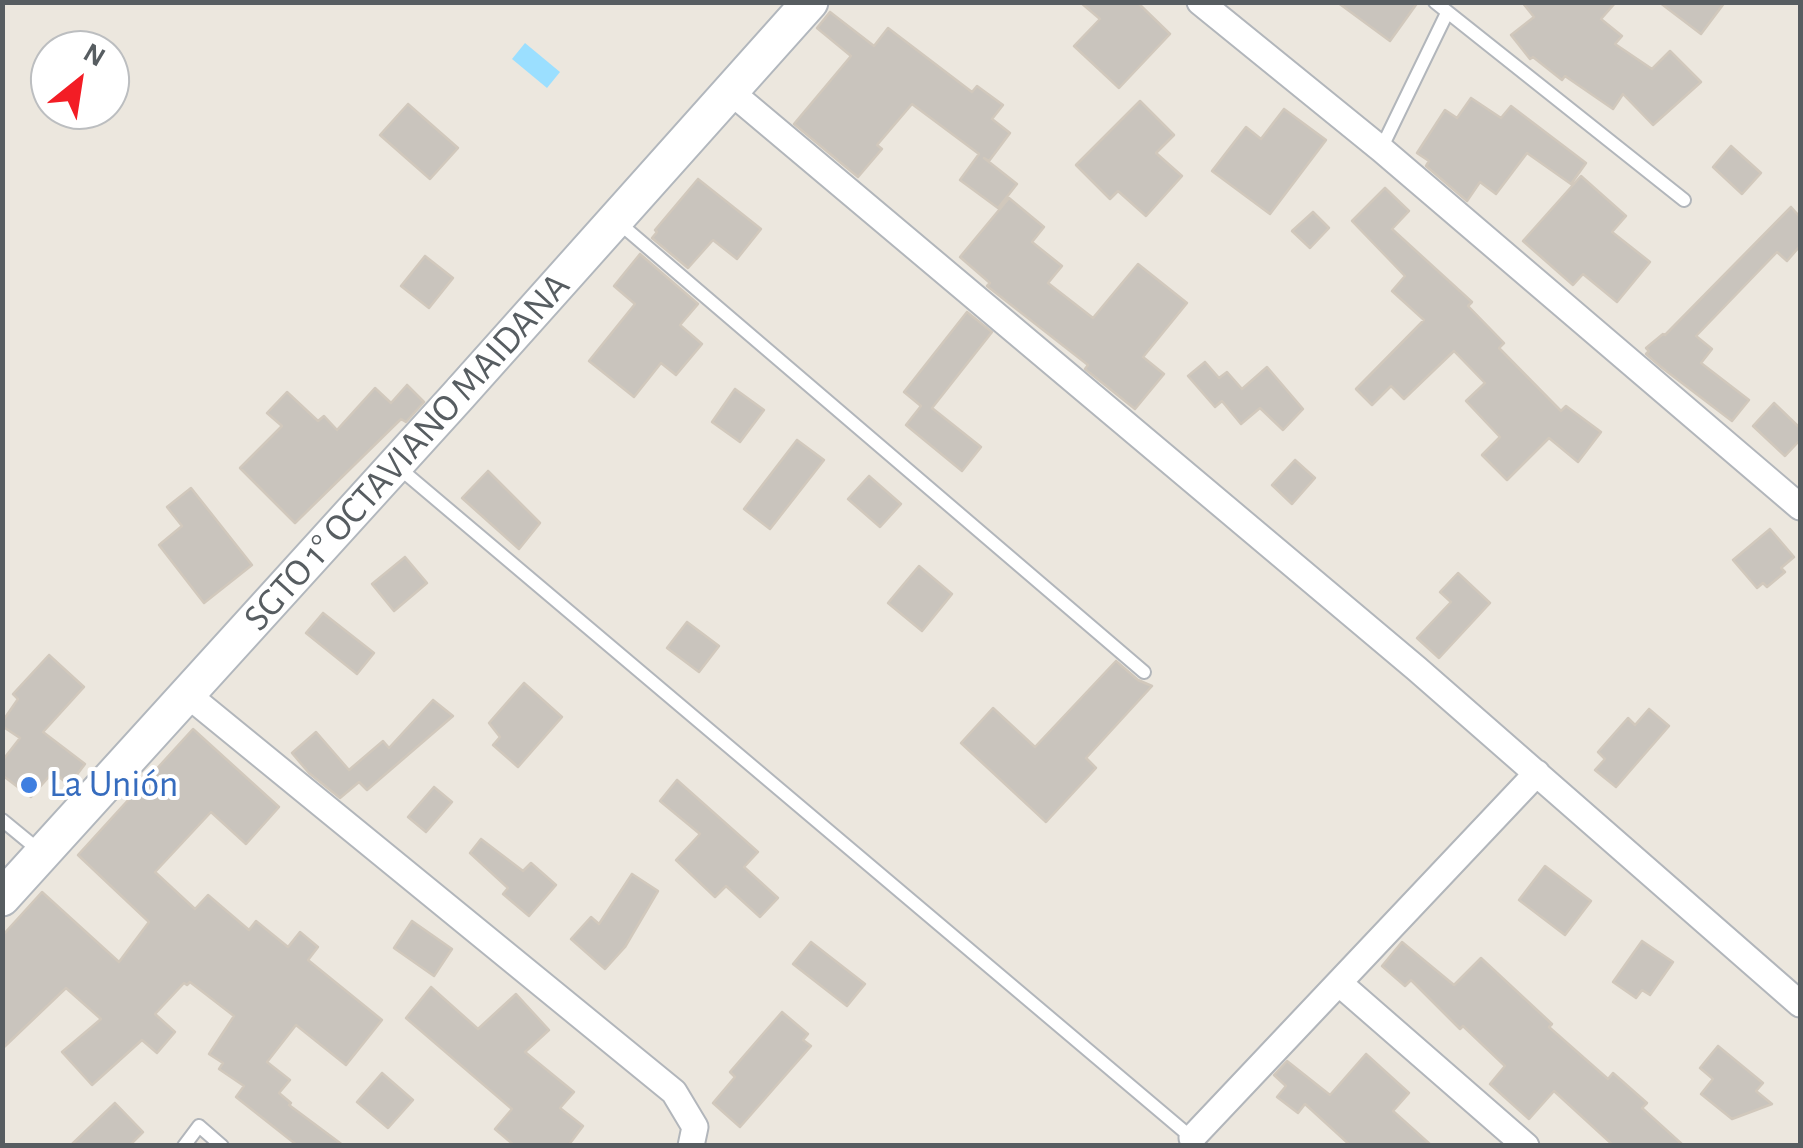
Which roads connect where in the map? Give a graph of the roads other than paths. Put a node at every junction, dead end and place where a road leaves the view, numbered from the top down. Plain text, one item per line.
1 (810, 2) edge
2 (1200, 2) edge
3 (1436, 2) edge
4 (1447, 13) junction
5 (731, 92) junction
6 (1382, 149) junction
7 (1684, 200) dead end
8 (616, 220) junction
9 (396, 465) junction
10 (1800, 507) edge
11 (1144, 672) dead end
12 (188, 694) junction
13 (1538, 773) junction
14 (2, 820) edge
15 (43, 854) junction
16 (2, 898) edge
17 (1338, 983) junction
18 (1800, 1004) edge
19 (1192, 1138) joint
20 (184, 1146) edge
21 (222, 1146) edge
22 (691, 1146) edge
23 (1526, 1146) edge

1 - 5 main road, SGTO 1° OCTAVIANO MAIDANA
2 - 6 street
3 - 4 lane
4 - 6 lane
4 - 7 lane
5 - 8 main road, SGTO 1° OCTAVIANO MAIDANA
5 - 13 street
6 - 10 street
8 - 9 main road, SGTO 1° OCTAVIANO MAIDANA
8 - 11 lane
9 - 12 main road, SGTO 1° OCTAVIANO MAIDANA
9 - 19 lane
12 - 15 main road, SGTO 1° OCTAVIANO MAIDANA
12 - 22 street
13 - 17 street
13 - 18 street
14 - 15 lane
15 - 16 main road, SGTO 1° OCTAVIANO MAIDANA
17 - 19 street
17 - 23 street
20 - 21 lane

